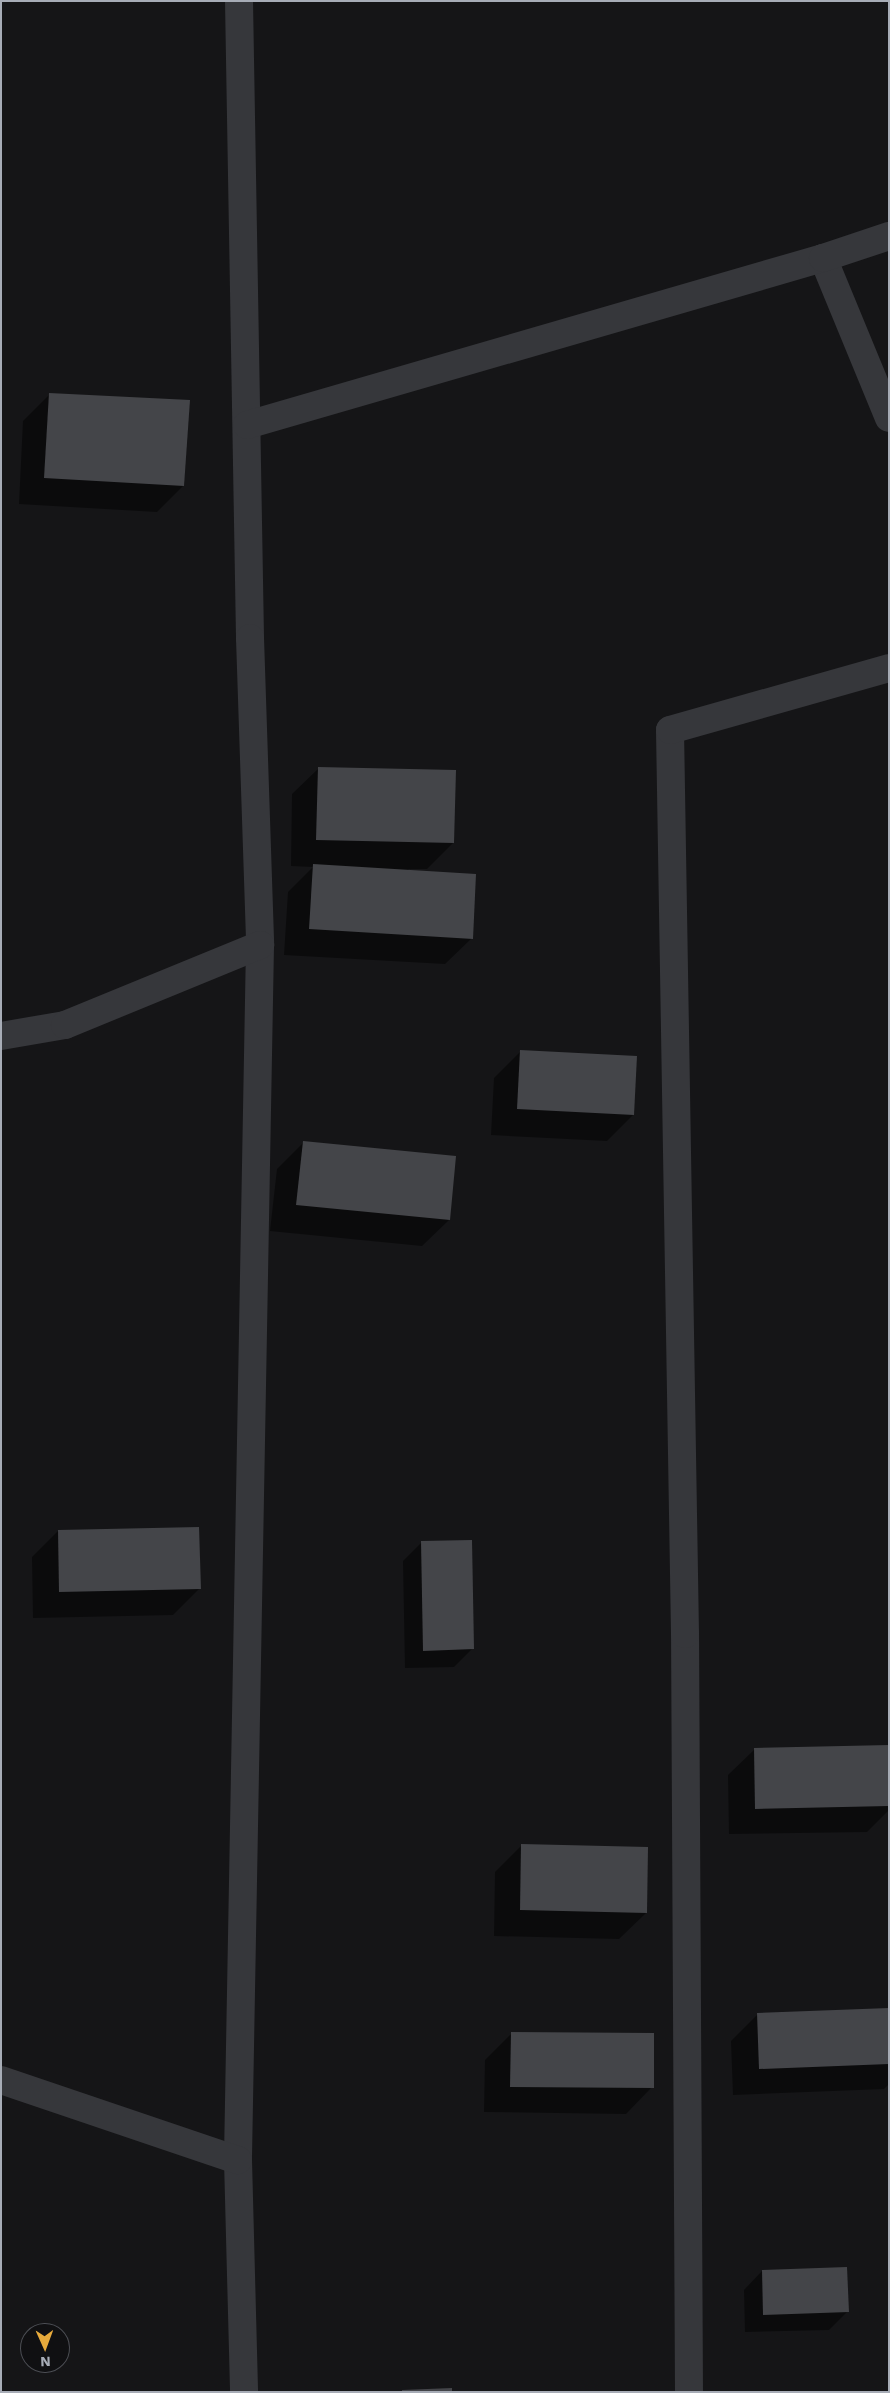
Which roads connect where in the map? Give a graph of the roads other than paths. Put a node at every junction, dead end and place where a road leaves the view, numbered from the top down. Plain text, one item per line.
1 (239, 1) edge
2 (889, 236) edge
3 (823, 258) junction
4 (889, 418) edge
5 (247, 425) junction
6 (889, 668) edge
7 (260, 945) junction
8 (1, 1036) edge
9 (1, 2080) edge
10 (238, 2160) junction
11 (244, 2392) edge
12 (689, 2392) edge

1 - 5 street
2 - 3 street
3 - 4 street
3 - 5 street
5 - 7 street
6 - 12 street
7 - 8 street
7 - 10 street
9 - 10 street
10 - 11 street

